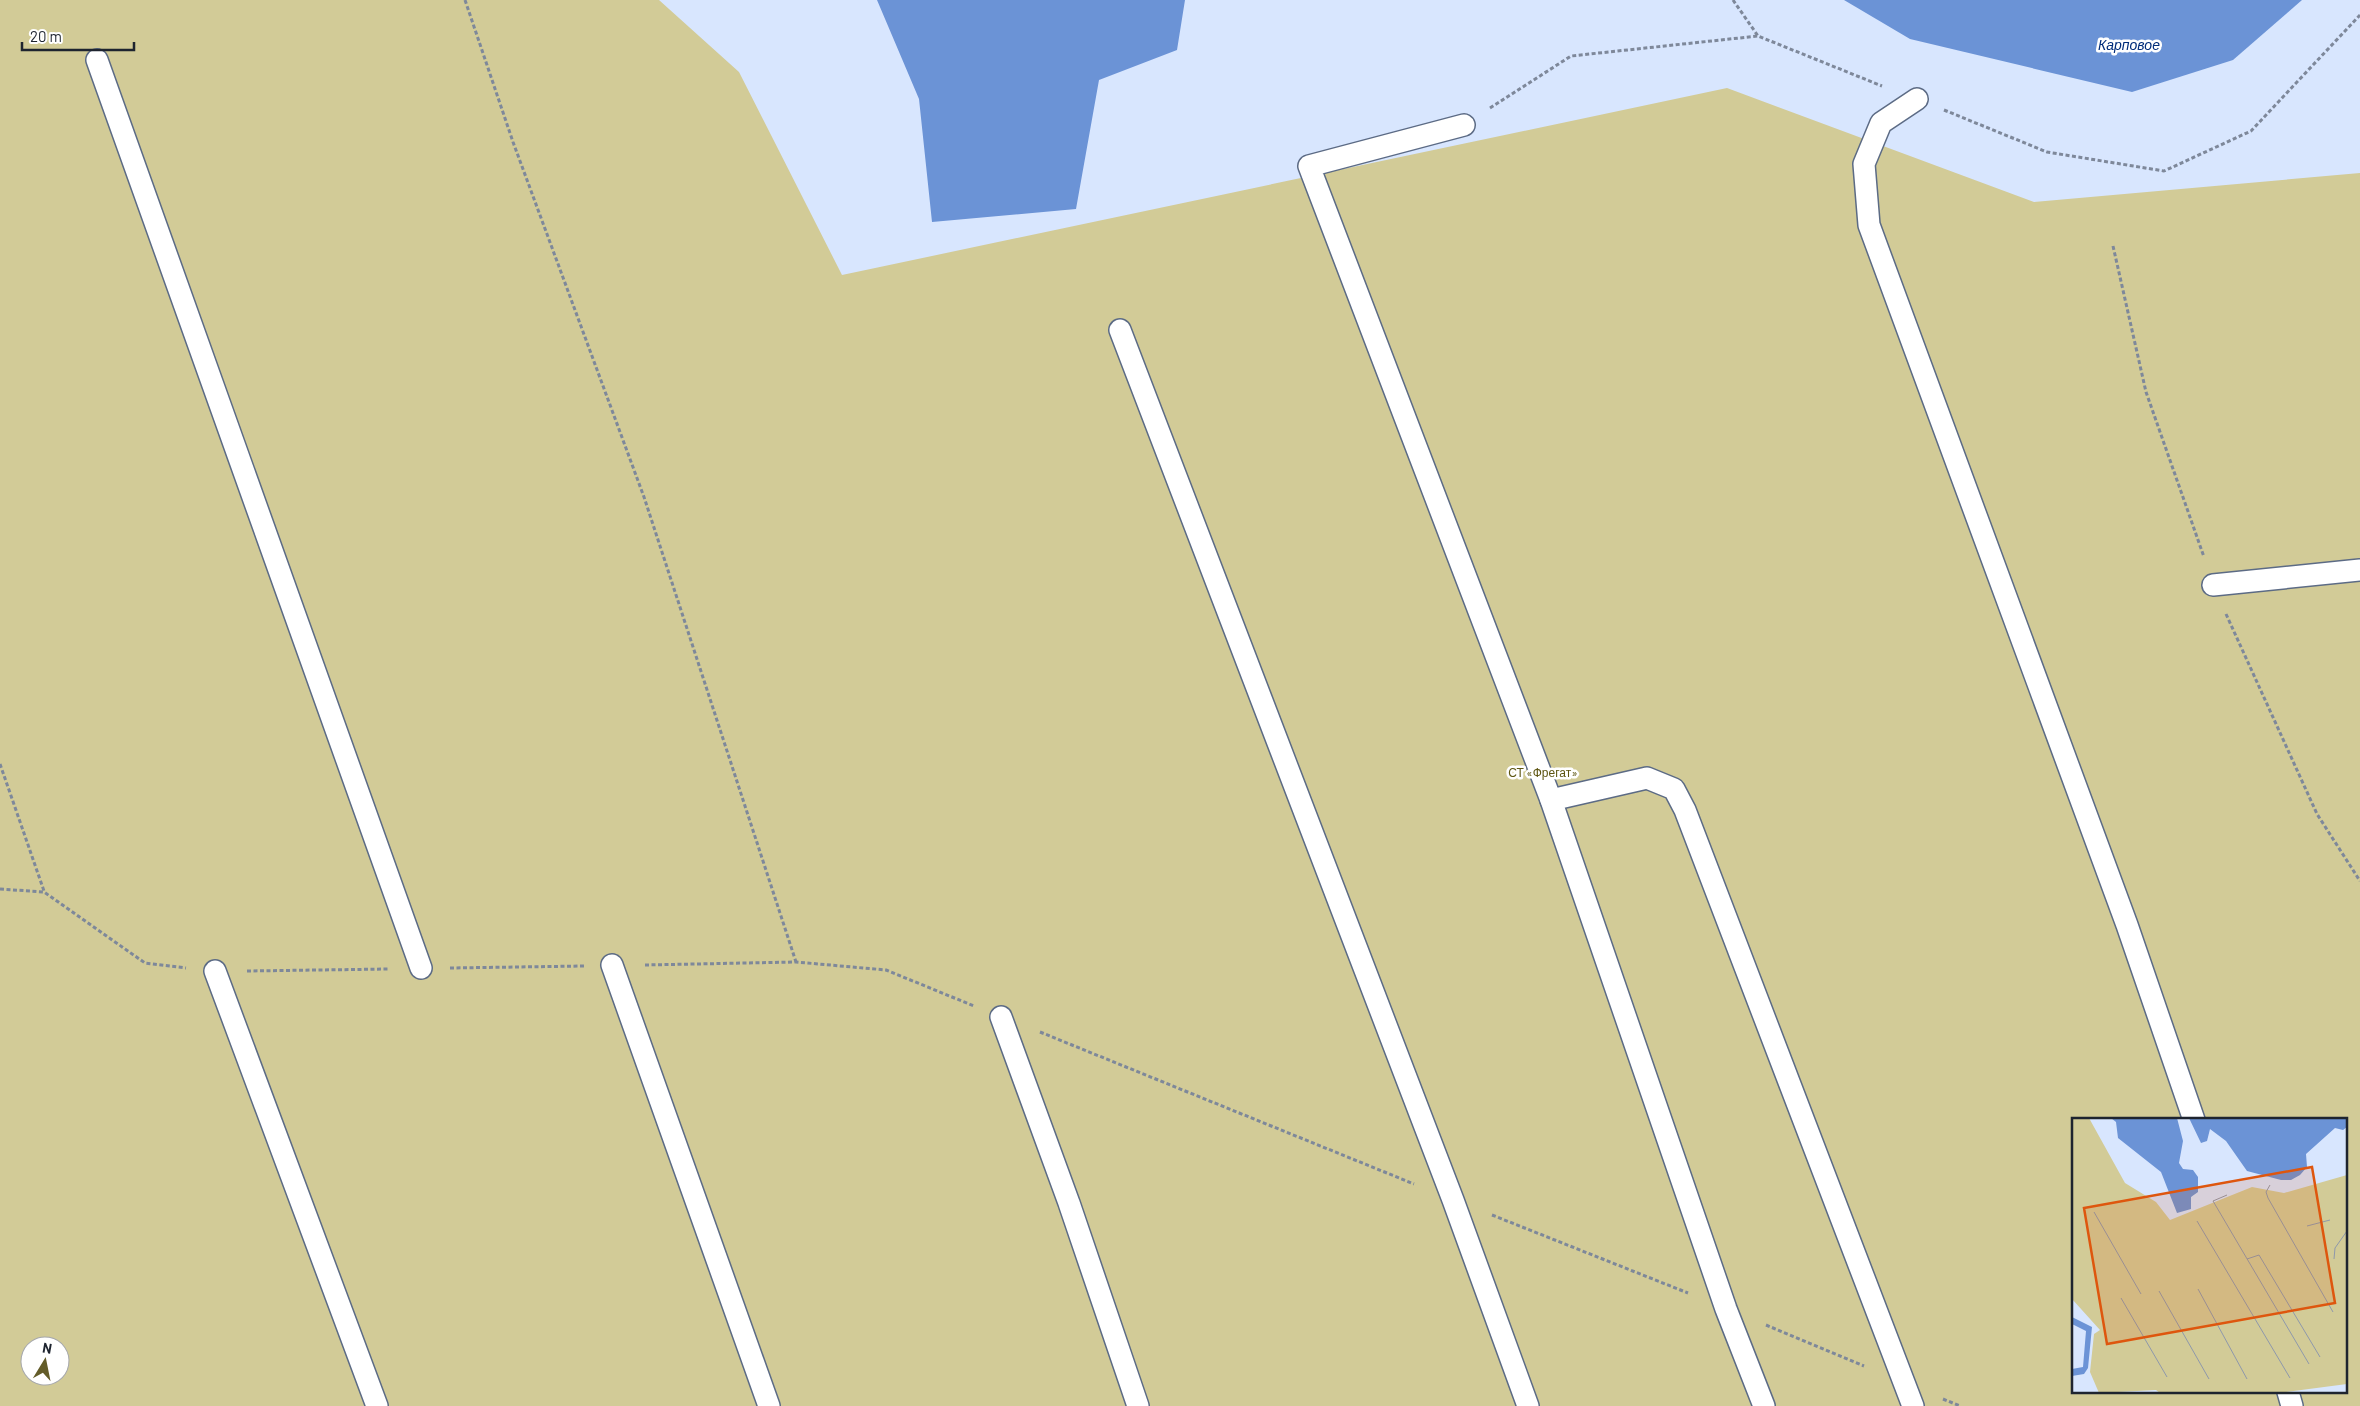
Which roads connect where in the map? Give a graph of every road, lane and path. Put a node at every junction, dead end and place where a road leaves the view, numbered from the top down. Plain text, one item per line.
1 (465, 0) edge
2 (1734, 0) edge
3 (2360, 15) edge
4 (1758, 36) junction
5 (97, 60) dead end
6 (1917, 100) junction
7 (1464, 125) joint
8 (1120, 330) dead end
9 (2360, 570) edge
10 (2213, 584) dead end
11 (0, 764) edge
12 (1551, 800) junction
13 (0, 889) edge
14 (44, 892) junction
15 (796, 962) junction
16 (612, 965) junction
17 (421, 968) junction
18 (215, 971) junction
19 (1001, 1017) junction
20 (2193, 1118) edge
21 (1453, 1200) junction
22 (1726, 1309) junction
23 (1904, 1382) junction
24 (377, 1406) edge
25 (769, 1406) edge
26 (1138, 1406) edge
27 (1528, 1406) edge
28 (1764, 1406) edge
29 (1913, 1406) edge
30 (1960, 1406) edge

1 - 15 path
2 - 4 path
3 - 6 path
4 - 6 path
4 - 7 path
5 - 17 lane
6 - 20 lane
7 - 12 lane
8 - 21 lane
9 - 10 lane
11 - 14 path
12 - 22 lane
12 - 23 lane
13 - 14 path
14 - 18 path
15 - 16 path
15 - 19 path
16 - 17 path
16 - 25 lane
17 - 18 path
18 - 24 lane
19 - 21 path
19 - 26 lane
21 - 22 path
21 - 27 lane
22 - 23 path
22 - 28 lane
23 - 29 lane
23 - 30 path

